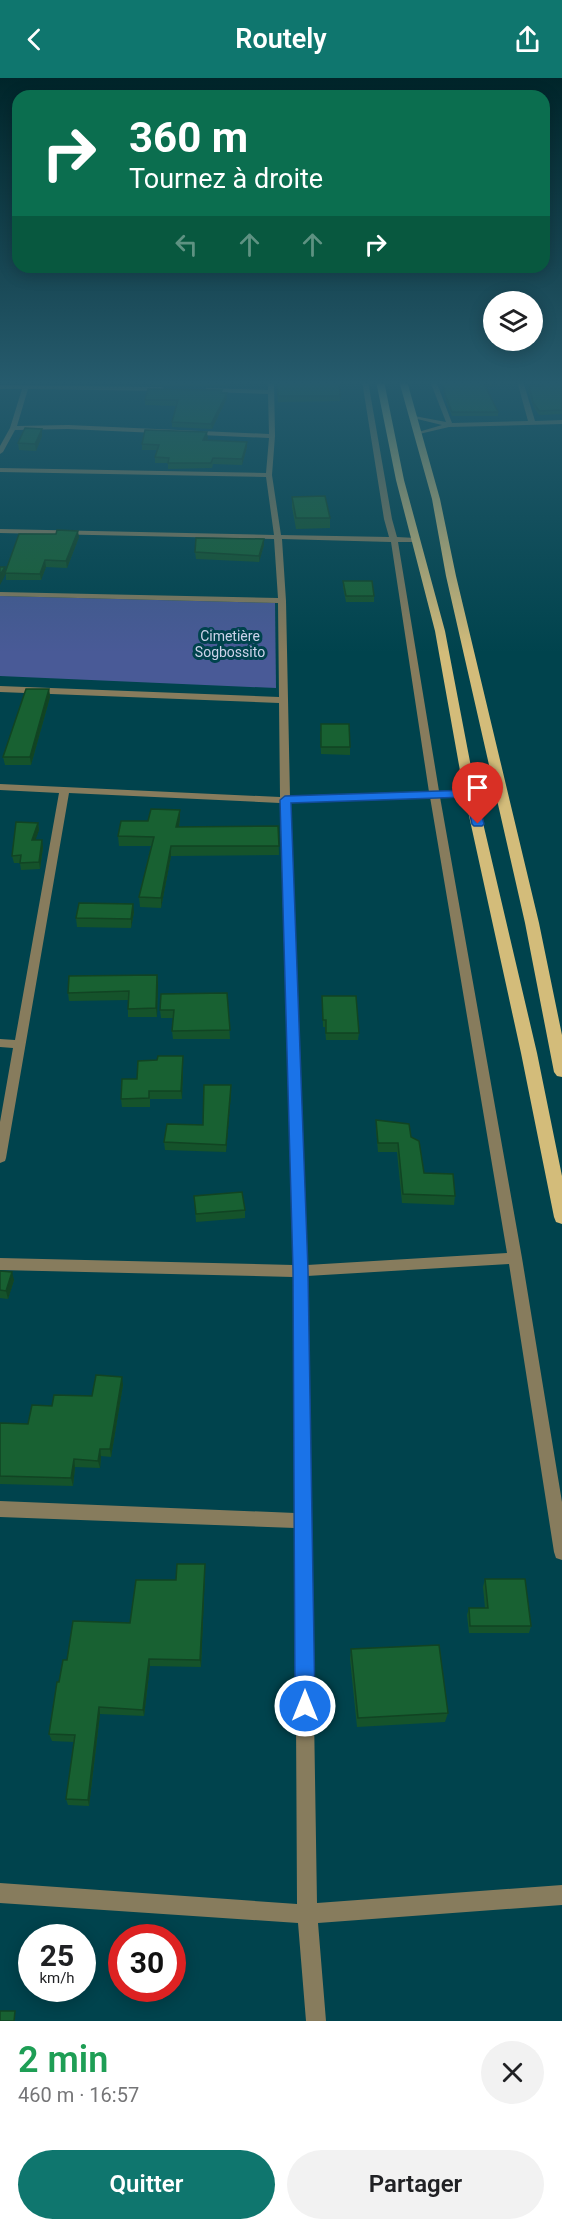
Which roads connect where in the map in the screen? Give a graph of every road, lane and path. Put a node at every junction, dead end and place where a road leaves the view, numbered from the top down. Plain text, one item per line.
1 (90, 472) edge
2 (268, 472) edge
3 (380, 472) edge
4 (401, 472) edge
5 (424, 472) edge
6 (268, 475) junction
7 (0, 531) edge
8 (278, 537) junction
9 (394, 540) junction
10 (416, 540) junction
11 (0, 594) edge
12 (282, 601) junction
13 (0, 689) edge
14 (283, 700) junction
15 (469, 712) junction
16 (0, 787) edge
17 (65, 789) junction
18 (470, 793) junction
19 (436, 794) junction
20 (285, 800) junction
21 (0, 1043) edge
22 (20, 1044) junction
23 (562, 1072) edge
24 (0, 1158) edge
25 (562, 1217) edge
26 (515, 1258) junction
27 (0, 1264) edge
28 (300, 1270) junction
29 (0, 1509) edge
30 (304, 1521) junction
31 (562, 1552) edge
32 (0, 1893) edge
33 (562, 1895) edge
34 (307, 1914) junction
35 (316, 2021) edge

1 - 6 street
2 - 6 street
3 - 9 street
4 - 10 main road
5 - 15 main road
6 - 8 street
7 - 8 street
8 - 9 street
8 - 12 street
9 - 10 street
9 - 19 street
10 - 15 main road
11 - 12 street
12 - 14 street
13 - 14 street
14 - 20 street
15 - 18 main road
15 - 23 main road
16 - 17 street
17 - 20 street
17 - 22 street
18 - 19 street
18 - 25 main road
19 - 20 street
19 - 26 street
20 - 28 street
21 - 22 street
22 - 24 street
26 - 28 street
26 - 31 street
27 - 28 street
28 - 30 street
29 - 30 street
30 - 34 street
32 - 34 street
33 - 34 street
34 - 35 street

